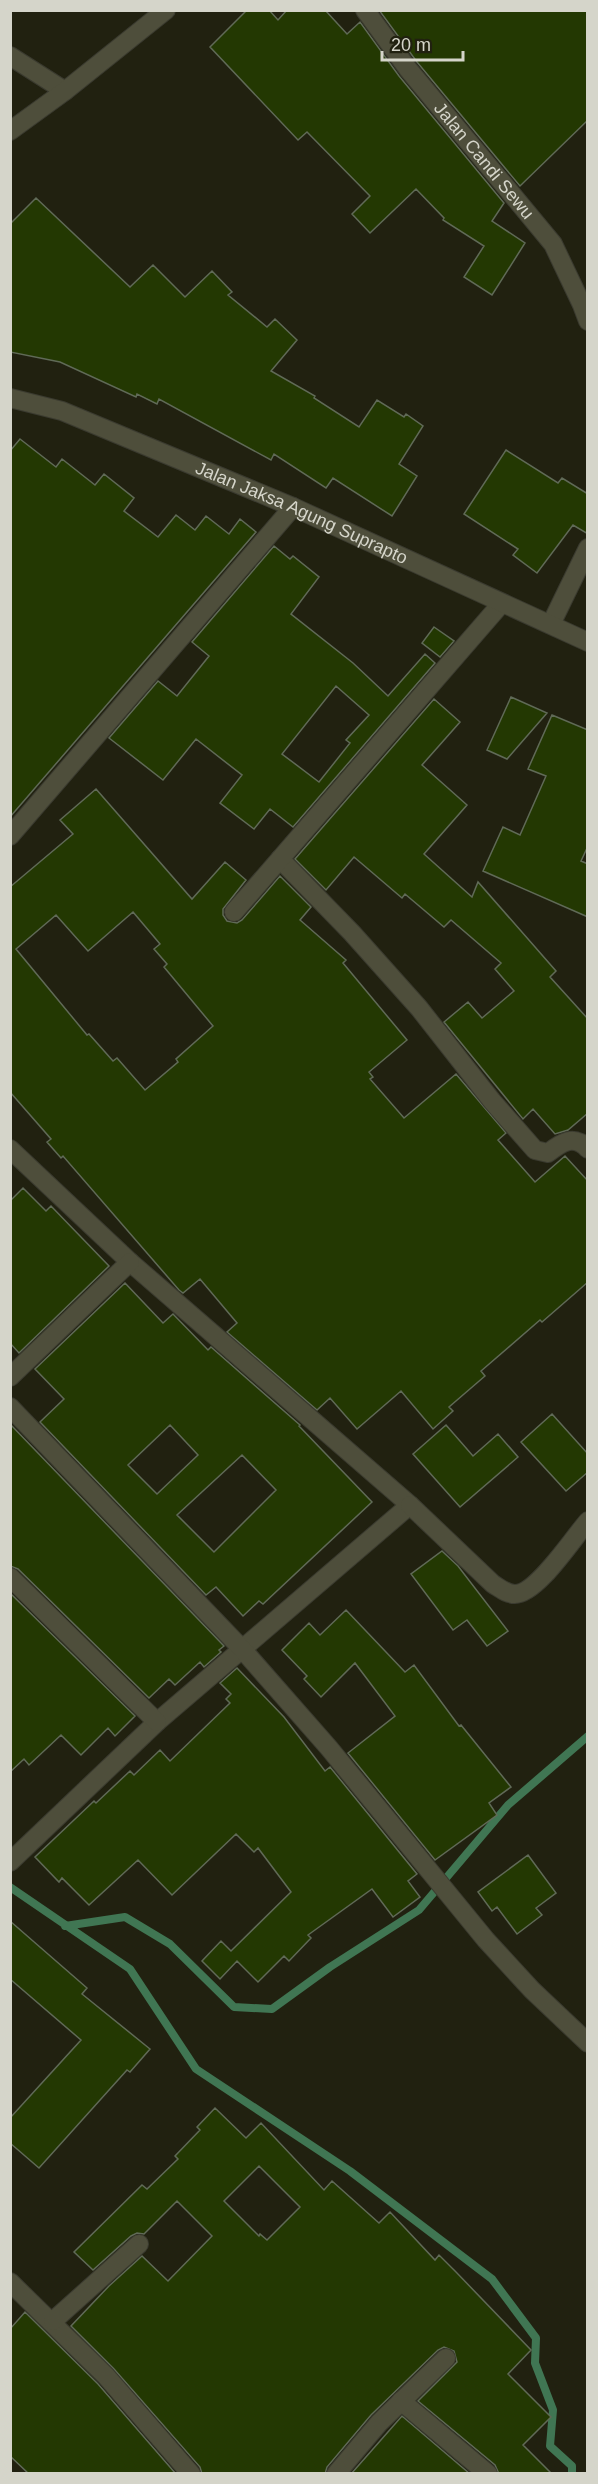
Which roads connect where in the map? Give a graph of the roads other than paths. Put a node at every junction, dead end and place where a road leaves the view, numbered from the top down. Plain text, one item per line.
1 (166, 10) edge
2 (364, 10) edge
3 (10, 56) edge
4 (65, 92) junction
5 (10, 131) edge
6 (588, 321) edge
7 (10, 398) edge
8 (292, 507) junction
9 (588, 548) edge
10 (501, 604) junction
11 (550, 624) junction
12 (588, 642) edge
13 (10, 836) edge
14 (280, 860) junction
15 (234, 912) dead end
16 (10, 1149) edge
17 (588, 1149) edge
18 (130, 1262) junction
19 (10, 1377) edge
20 (10, 1407) edge
21 (410, 1505) junction
22 (588, 1521) edge
23 (10, 1577) edge
24 (243, 1650) junction
25 (157, 1722) junction
26 (16, 1857) edge
27 (588, 2043) edge
28 (139, 2244) dead end
29 (10, 2282) edge
30 (53, 2321) junction
31 (446, 2358) dead end
32 (401, 2401) junction
33 (191, 2474) edge
34 (336, 2474) edge
35 (488, 2474) edge

1 - 4 street
2 - 6 street, Jalan Candi Sewu
3 - 4 street
4 - 5 street
7 - 8 street, Jalan Jaksa Agung Suprapto
8 - 10 street, Jalan Jaksa Agung Suprapto
8 - 13 street
9 - 11 street
10 - 11 street, Jalan Jaksa Agung Suprapto
10 - 14 street
11 - 12 street, Jalan Jaksa Agung Suprapto
14 - 15 street
14 - 17 street
16 - 18 street
18 - 19 street
18 - 21 street
20 - 24 street
21 - 22 street
21 - 24 street
23 - 25 street
24 - 25 street
24 - 27 street
25 - 26 street
28 - 30 street
29 - 30 street
30 - 33 street
31 - 32 street
32 - 34 street
32 - 35 street

